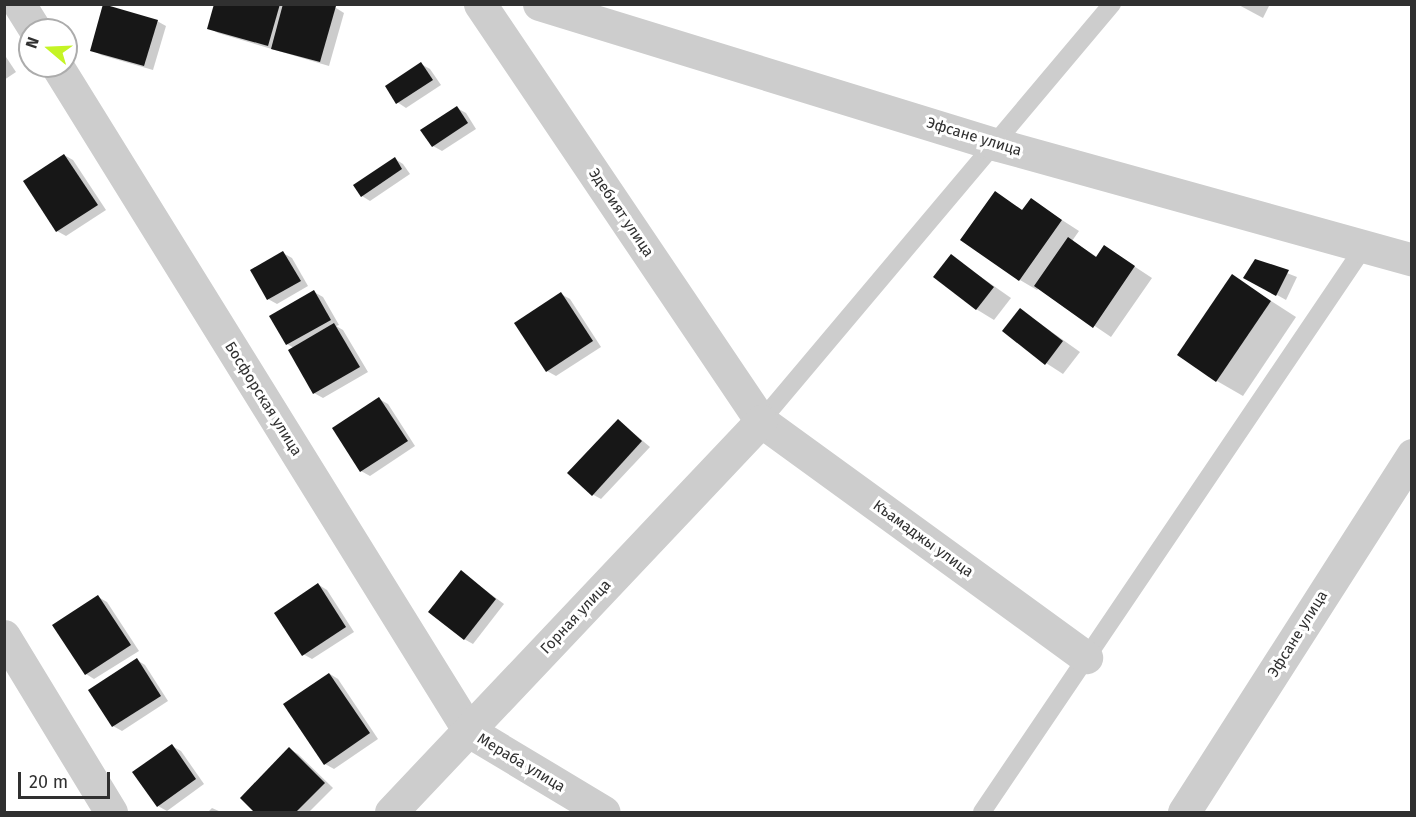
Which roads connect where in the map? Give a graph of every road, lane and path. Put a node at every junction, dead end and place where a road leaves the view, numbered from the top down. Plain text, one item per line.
1 (20, 4) edge
2 (480, 4) edge
3 (539, 4) edge
4 (1112, 4) edge
5 (28, 18) edge
6 (64, 78) edge
7 (994, 144) junction
8 (1364, 247) junction
9 (1412, 260) edge
10 (761, 421) junction
11 (1412, 454) edge
12 (4, 636) edge
13 (1086, 657) junction
14 (469, 731) junction
15 (111, 813) edge
16 (391, 813) edge
17 (603, 813) edge
18 (982, 813) edge
19 (1184, 813) edge

1 - 5 street
2 - 10 street, Эдебият улица
3 - 7 street, Эфсане улица
4 - 7 lane
6 - 14 street, Босфорская улица
7 - 8 street, Эфсане улица
7 - 10 lane
8 - 9 street, Эфсане улица
8 - 13 lane
10 - 13 street, Къамаджы улица
10 - 14 street, Горная улица
11 - 19 street, Эфсане улица
12 - 15 street
13 - 18 lane
14 - 16 street, Горная улица
14 - 17 street, Мераба улица

